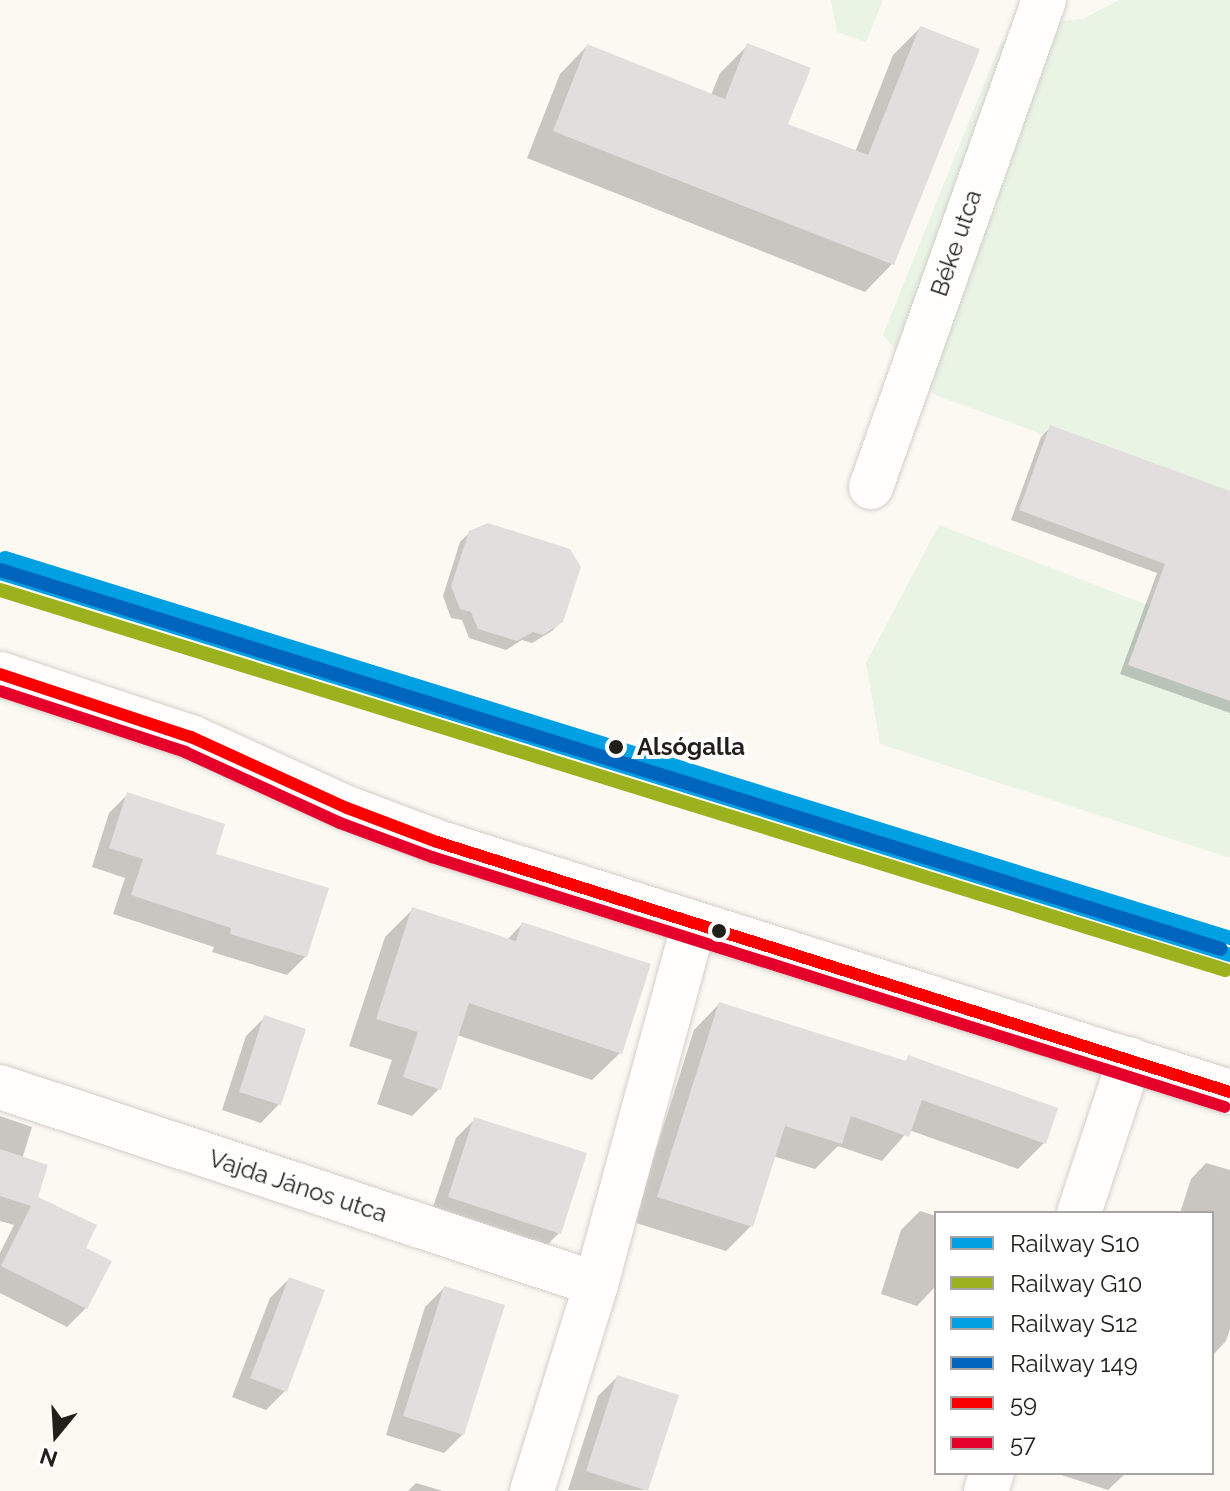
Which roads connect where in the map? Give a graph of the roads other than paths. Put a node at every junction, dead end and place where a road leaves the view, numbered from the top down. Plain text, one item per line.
1 (1044, 0) edge
2 (871, 487) dead end
3 (0, 674) edge
4 (694, 924) junction
5 (1130, 1059) junction
6 (0, 1087) edge
7 (1230, 1092) edge
8 (1080, 1211) edge
9 (596, 1284) junction
10 (532, 1491) edge

1 - 2 street, Béke utca
3 - 4 street
4 - 5 street
4 - 9 street
5 - 7 street
5 - 8 street
6 - 9 street, Vajda János utca
9 - 10 street

